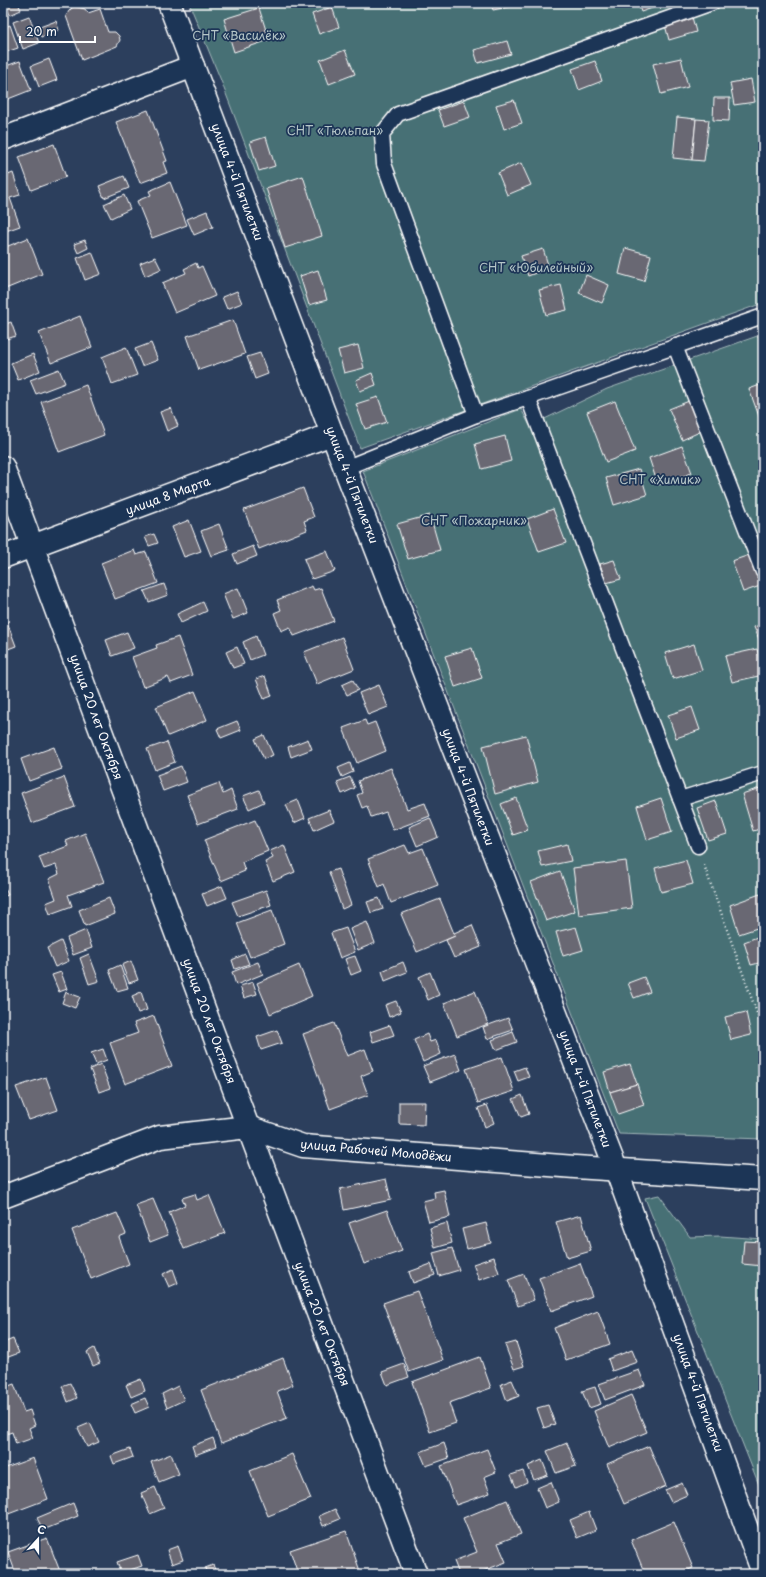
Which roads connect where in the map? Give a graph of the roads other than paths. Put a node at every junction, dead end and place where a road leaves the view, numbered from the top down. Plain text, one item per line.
1 (169, 3) edge
2 (712, 3) edge
3 (193, 66) junction
4 (3, 139) edge
5 (763, 316) edge
6 (675, 346) junction
7 (528, 398) junction
8 (476, 415) junction
9 (332, 434) junction
10 (3, 467) edge
11 (345, 468) junction
12 (32, 546) junction
13 (3, 557) edge
14 (763, 572) edge
15 (763, 773) edge
16 (680, 800) junction
17 (698, 846) road end
18 (248, 1127) junction
19 (616, 1169) junction
20 (763, 1180) edge
21 (3, 1196) edge
22 (763, 1573) edge
23 (416, 1574) edge

1 - 3 street, улица 4-й Пятилетки
2 - 8 lane
3 - 4 street
3 - 9 street, улица 4-й Пятилетки
5 - 6 lane
6 - 7 lane
6 - 14 lane
7 - 8 lane
7 - 16 lane
8 - 11 lane
9 - 11 street, улица 4-й Пятилетки
9 - 12 street, улица 8 Марта
10 - 12 street, улица 20 лет Октября
11 - 19 street, улица 4-й Пятилетки
12 - 13 street, улица 8 Марта
12 - 18 street, улица 20 лет Октября
15 - 16 lane
16 - 17 lane
18 - 19 street, улица Рабочей Молодёжи
18 - 21 street, улица Рабочей Молодёжи
18 - 23 street, улица 20 лет Октября
19 - 20 street, улица Рабочей Молодёжи
19 - 22 street, улица 4-й Пятилетки

